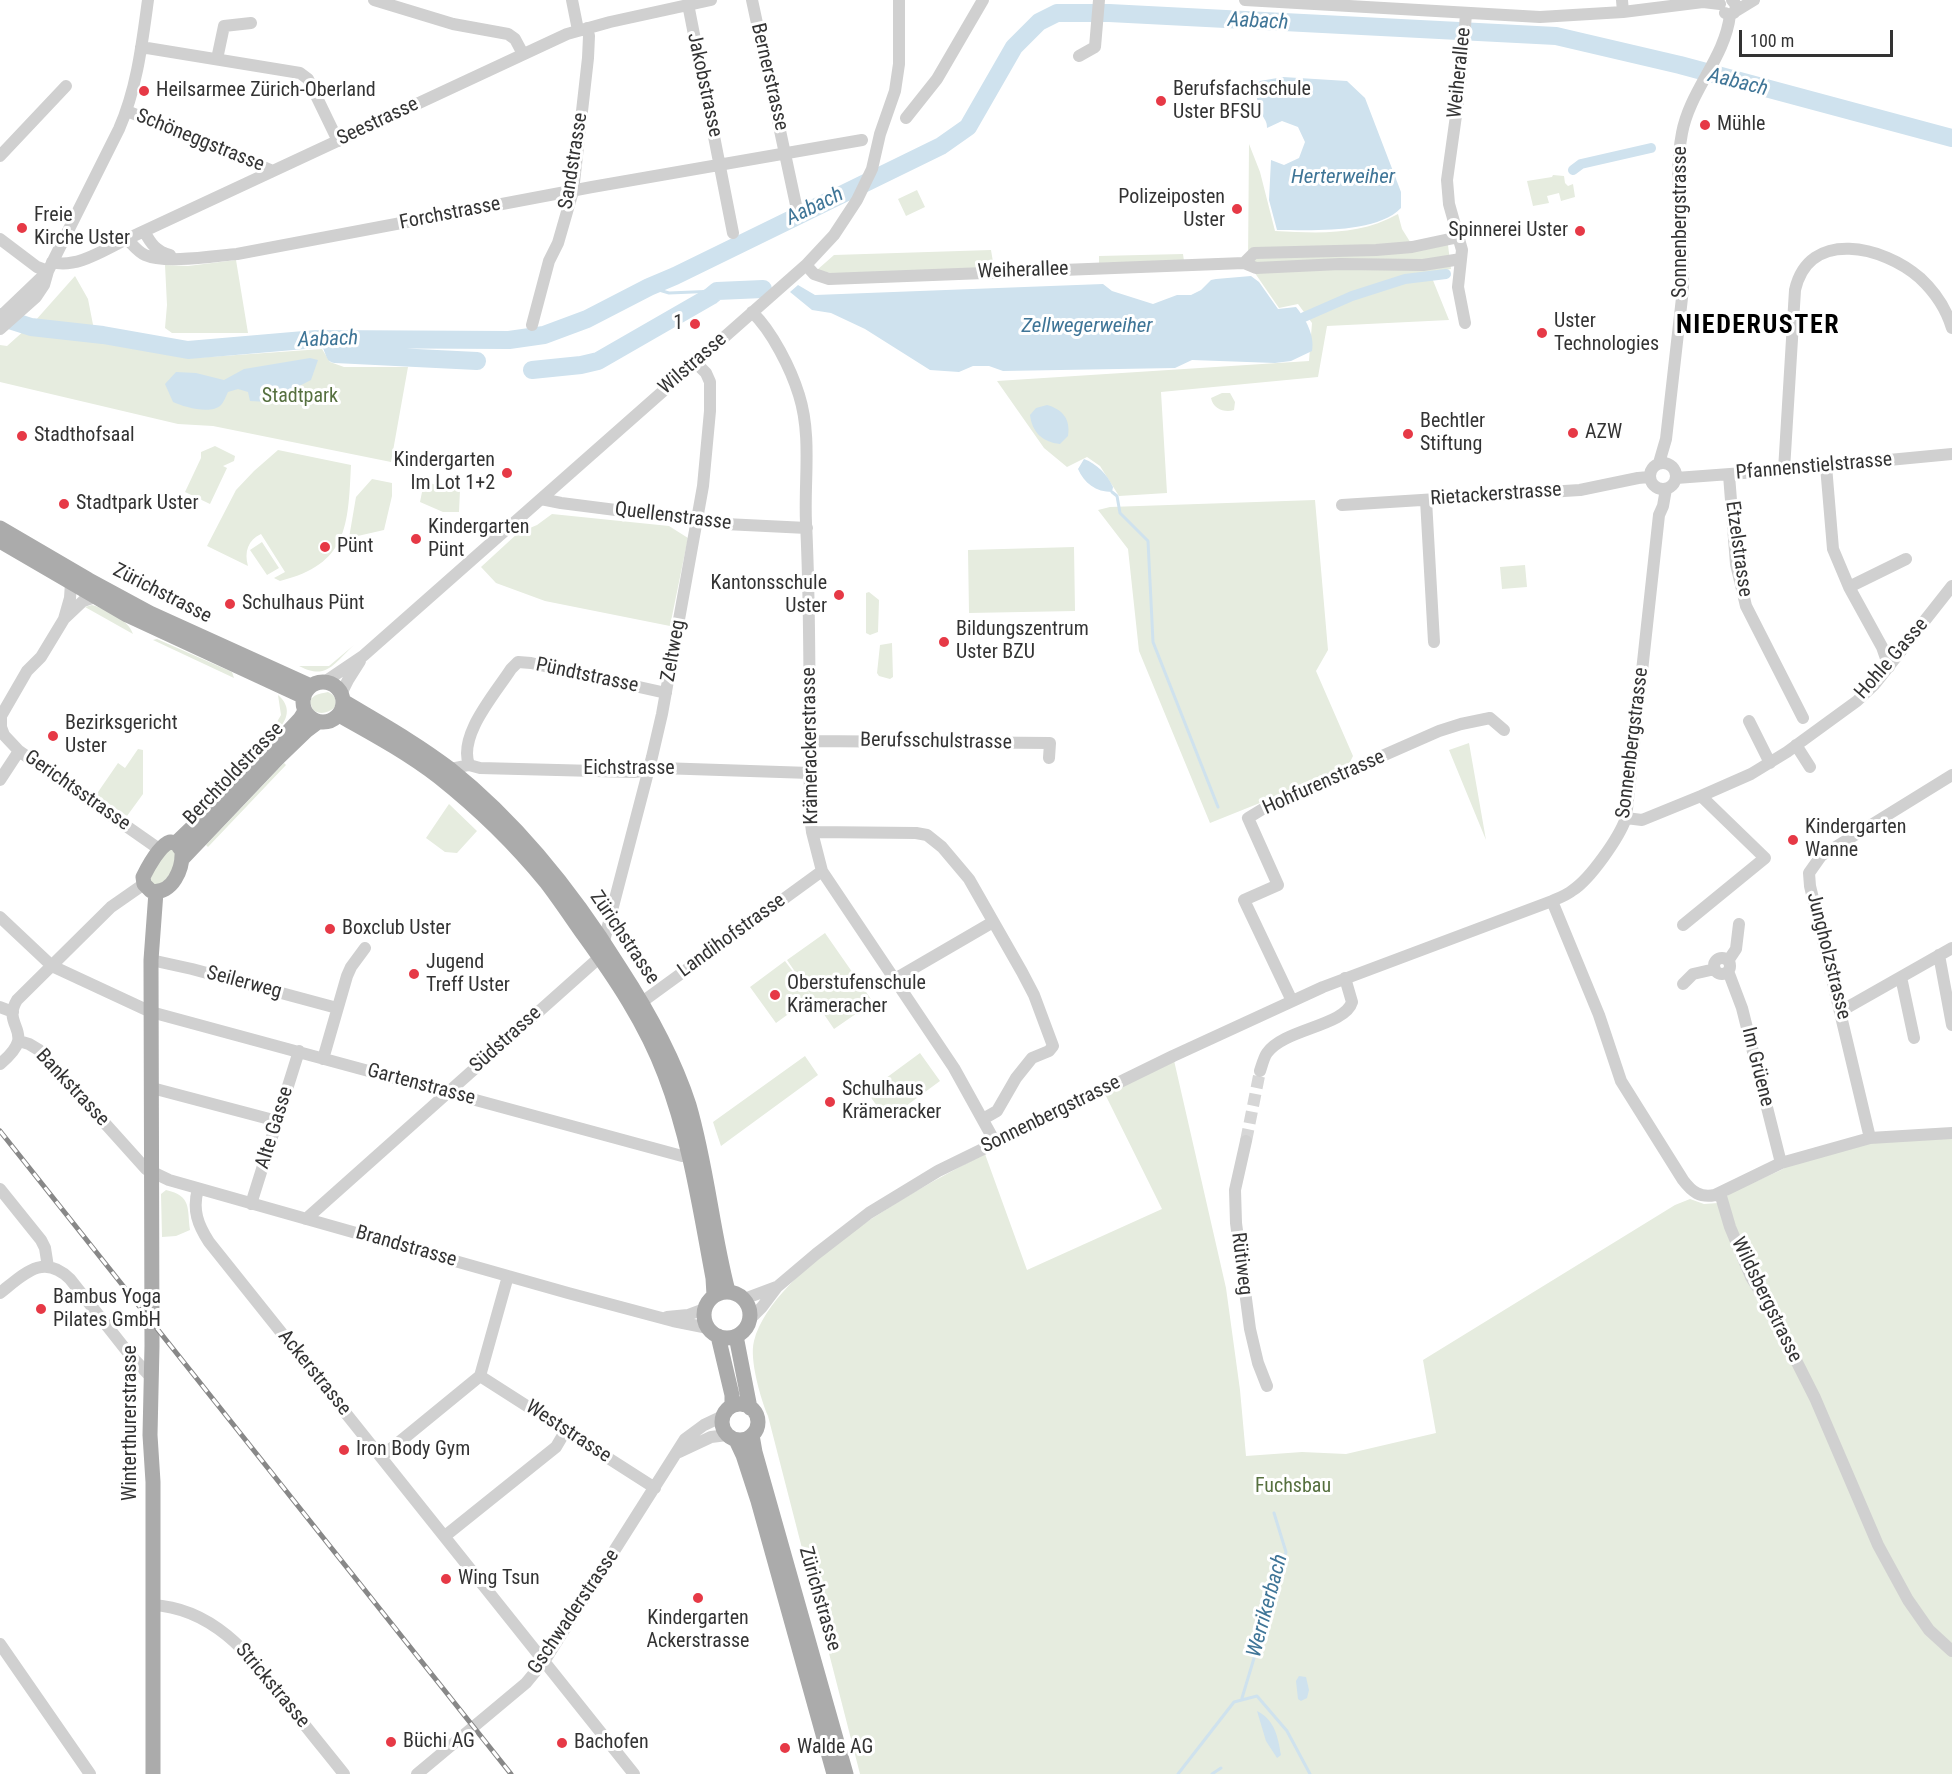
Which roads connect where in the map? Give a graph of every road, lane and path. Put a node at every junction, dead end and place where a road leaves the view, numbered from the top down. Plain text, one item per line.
1 (148, 0) edge
2 (374, 0) edge
3 (572, 0) edge
4 (711, 0) edge
5 (752, 0) edge
6 (899, 0) edge
7 (983, 0) edge
8 (1245, 0) edge
9 (1754, 0) edge
10 (1099, 2) edge
11 (688, 4) junction
12 (663, 5) edge
13 (1426, 6) edge
14 (1622, 6) edge
15 (1728, 6) edge
16 (1466, 20) junction
17 (251, 23) dead end
18 (582, 29) junction
19 (141, 47) junction
20 (523, 54) junction
21 (1079, 56) dead end
22 (217, 59) junction
23 (66, 86) dead end
24 (127, 111) junction
25 (906, 118) dead end
26 (862, 140) dead end
27 (338, 141) junction
28 (786, 153) junction
29 (0, 156) edge
30 (721, 166) junction
31 (273, 171) junction
32 (573, 191) junction
33 (796, 204) dead end
34 (144, 231) junction
35 (733, 233) dead end
36 (1459, 237) junction
37 (0, 239) edge
38 (127, 239) junction
39 (180, 258) junction
40 (1461, 259) junction
41 (1244, 263) junction
42 (806, 265) junction
43 (50, 267) junction
44 (752, 312) junction
45 (7, 315) edge
46 (1465, 323) dead end
47 (532, 325) dead end
48 (1952, 328) edge
49 (0, 329) edge
50 (695, 362) junction
51 (1952, 454) edge
52 (1664, 464) junction
53 (1826, 466) junction
54 (1784, 470) junction
55 (1730, 475) junction
56 (1649, 477) junction
57 (1676, 478) junction
58 (1662, 489) junction
59 (541, 499) junction
60 (1426, 500) junction
61 (1342, 505) dead end
62 (696, 520) junction
63 (0, 528) edge
64 (807, 528) junction
65 (0, 541) edge
66 (1906, 559) dead end
67 (71, 583) junction
68 (1952, 586) edge
69 (1849, 587) junction
70 (95, 597) junction
71 (64, 619) junction
72 (1434, 642) dead end
73 (363, 656) junction
74 (1889, 667) junction
75 (666, 693) junction
76 (311, 694) junction
77 (341, 704) junction
78 (1803, 718) dead end
79 (1749, 721) dead end
80 (318, 722) junction
81 (1, 730) edge
82 (1504, 730) dead end
83 (809, 741) junction
84 (1796, 745) junction
85 (19, 751) junction
86 (1049, 758) dead end
87 (1770, 763) junction
88 (461, 767) junction
89 (1810, 767) dead end
90 (649, 770) junction
91 (810, 773) junction
92 (1952, 775) edge
93 (0, 780) edge
94 (1701, 796) junction
95 (1626, 818) junction
96 (812, 832) junction
97 (176, 843) junction
98 (159, 849) junction
99 (183, 858) junction
100 (822, 871) junction
101 (150, 888) junction
102 (1552, 900) junction
103 (0, 917) edge
104 (993, 922) junction
105 (1739, 924) dead end
106 (1683, 925) dead end
107 (604, 941) junction
108 (365, 948) dead end
109 (1952, 948) edge
110 (1939, 955) junction
111 (600, 957) junction
112 (151, 960) junction
113 (52, 966) junction
114 (1728, 966) junction
115 (1901, 977) junction
116 (1346, 978) junction
117 (895, 979) junction
118 (1683, 984) dead end
119 (1292, 1001) junction
120 (642, 1002) junction
121 (0, 1007) edge
122 (337, 1008) junction
123 (13, 1011) junction
124 (1841, 1011) junction
125 (151, 1012) junction
126 (1952, 1026) edge
127 (1914, 1038) dead end
128 (19, 1041) junction
129 (299, 1051) junction
130 (323, 1059) junction
131 (0, 1064) edge
132 (1260, 1071) tunnel mouth
133 (152, 1088) junction
134 (447, 1092) junction
135 (983, 1119) junction
136 (277, 1121) junction
137 (1952, 1133) edge
138 (1870, 1138) junction
139 (1246, 1141) tunnel mouth
140 (995, 1142) junction
141 (690, 1154) junction
142 (1782, 1163) junction
143 (152, 1173) junction
144 (0, 1189) edge
145 (198, 1189) junction
146 (1720, 1193) junction
147 (251, 1204) junction
148 (306, 1219) junction
149 (48, 1267) junction
150 (508, 1275) junction
151 (777, 1287) junction
152 (0, 1293) edge
153 (721, 1293) junction
154 (744, 1299) junction
155 (704, 1309) junction
156 (662, 1317) junction
157 (750, 1319) junction
158 (713, 1332) junction
159 (736, 1336) junction
160 (150, 1376) junction
161 (480, 1376) junction
162 (1267, 1386) dead end
163 (750, 1408) junction
164 (727, 1412) junction
165 (566, 1430) junction
166 (752, 1435) junction
167 (732, 1438) junction
168 (679, 1452) junction
169 (381, 1457) junction
170 (655, 1488) junction
171 (445, 1536) junction
172 (152, 1605) junction
173 (0, 1644) edge
174 (1952, 1651) edge
175 (545, 1660) junction
176 (90, 1774) edge
177 (153, 1774) edge
178 (344, 1774) edge
179 (417, 1774) edge
180 (634, 1774) edge
181 (834, 1774) edge
182 (846, 1774) edge

1 - 19 street
2 - 20 street
3 - 18 street, Sandstrasse
4 - 11 street, Seestrasse
5 - 28 street, Bernerstrasse
6 - 42 street, Wilstrasse
7 - 25 street
8 - 13 street
9 - 15 street
10 - 21 street
11 - 12 street, Seestrasse
11 - 30 street, Jakobstrasse
12 - 18 street, Seestrasse
13 - 16 street
14 - 15 street
14 - 16 street
15 - 52 street, Sonnenbergstrasse
16 - 36 street, Weiherallee
17 - 22 street
18 - 20 street, Seestrasse
18 - 32 street, Sandstrasse
19 - 22 street
19 - 24 street
20 - 27 street, Seestrasse
22 - 27 street
23 - 29 street
24 - 31 street, Schöneggstrasse
24 - 43 street
26 - 28 street, Forchstrasse
27 - 31 street, Seestrasse
28 - 30 street, Forchstrasse
28 - 33 street
30 - 32 street, Forchstrasse
30 - 35 street
31 - 34 street, Seestrasse
32 - 39 street, Forchstrasse
32 - 47 street, Sandstrasse
34 - 38 street, Seestrasse
34 - 39 street, Forchstrasse
36 - 40 street, Weiherallee
36 - 41 street, Weiherallee
37 - 43 street
38 - 39 street, Forchstrasse
38 - 43 street, Seestrasse
40 - 41 street, Weiherallee
40 - 46 street, Weiherallee
41 - 42 street, Weiherallee
42 - 44 street, Wilstrasse
43 - 45 street
44 - 50 street, Wilstrasse
44 - 64 street, Krämerackerstrasse
45 - 49 street
48 - 54 street
50 - 59 street, Wilstrasse
50 - 62 street, Zeltweg
51 - 53 street, Pfannenstielstrasse
52 - 56 street
52 - 57 street
53 - 54 street, Pfannenstielstrasse
53 - 69 street
54 - 55 street, Pfannenstielstrasse
55 - 57 street, Pfannenstielstrasse
55 - 78 street, Etzelstrasse
56 - 58 street
56 - 60 street, Rietackerstrasse
57 - 58 street
58 - 95 street, Sonnenbergstrasse
59 - 62 street, Quellenstrasse
59 - 73 street, Wilstrasse
60 - 61 street, Rietackerstrasse
60 - 72 street
62 - 64 street, Quellenstrasse
62 - 75 street, Zeltweg
63 - 76 main road, Zürichstrasse
64 - 83 street, Krämerackerstrasse
65 - 67 main road, Zürichstrasse
66 - 69 street
67 - 70 main road, Zürichstrasse
67 - 71 street
68 - 74 street, Hohle Gasse
69 - 74 street
70 - 71 street
70 - 76 main road, Zürichstrasse
71 - 81 street
73 - 76 street, Wilstrasse
73 - 77 street, Wilstrasse
74 - 84 street, Hohle Gasse
75 - 88 street, Pündtstrasse
75 - 90 street, Zeltweg
76 - 77 main road
76 - 80 main road
76 - 97 main road, Berchtoldstrasse
77 - 80 main road
77 - 88 main road, Zürichstrasse
77 - 111 main road, Zürichstrasse
79 - 87 street
80 - 99 main road, Berchtoldstrasse
81 - 85 street, Gerichtsstrasse
82 - 119 street, Hohfurenstrasse
83 - 86 street, Berufsschulstrasse
83 - 91 street, Krämerackerstrasse
84 - 87 street, Hohle Gasse
84 - 89 street
85 - 93 street
85 - 98 street, Gerichtsstrasse
87 - 94 street, Hohle Gasse
88 - 90 street, Eichstrasse
88 - 107 main road, Zürichstrasse
90 - 91 street, Eichstrasse
90 - 107 street, Zeltweg
91 - 96 street, Krämerackerstrasse
92 - 124 street, Jungholzstrasse
94 - 95 street, Hohle Gasse
94 - 106 street
95 - 102 street, Sonnenbergstrasse
96 - 100 street, Krämerackerstrasse
96 - 104 street
97 - 98 main road
97 - 99 main road
98 - 101 main road, Winterthurerstrasse
99 - 101 main road, Berchtoldstrasse
100 - 117 street, Krämerackerstrasse
100 - 120 street, Landihofstrasse
101 - 112 main road, Winterthurerstrasse
101 - 113 street
102 - 116 street, Sonnenbergstrasse
102 - 146 street
103 - 113 street, Gartenstrasse
104 - 117 street
104 - 135 street
105 - 114 street
107 - 120 main road, Zürichstrasse
108 - 122 street
109 - 110 street
110 - 115 street
110 - 126 street
111 - 134 street, Südstrasse
111 - 141 main road, Zürichstrasse
112 - 122 street, Seilerweg
112 - 125 main road, Winterthurerstrasse
113 - 123 street
113 - 125 street, Gartenstrasse
114 - 118 street
114 - 142 street, Im Grüene
115 - 124 street
115 - 127 street
116 - 119 street, Sonnenbergstrasse
116 - 132 street
117 - 135 street, Krämerackerstrasse
119 - 140 street, Sonnenbergstrasse
120 - 153 main road, Zürichstrasse
121 - 123 street
122 - 130 street
123 - 128 street, Bankstrasse
124 - 138 street, Jungholzstrasse
125 - 129 street, Gartenstrasse
125 - 133 main road, Winterthurerstrasse
128 - 131 street
128 - 143 street, Bankstrasse
129 - 130 street, Gartenstrasse
129 - 136 street, Alte Gasse
130 - 134 street, Gartenstrasse
133 - 136 street
133 - 143 main road, Winterthurerstrasse
134 - 141 street, Gartenstrasse
134 - 148 street, Südstrasse
135 - 140 street, Krämerackerstrasse
136 - 147 street, Alte Gasse
137 - 138 street
138 - 142 street
139 - 162 street, Rütiweg
140 - 151 street, Sonnenbergstrasse
141 - 153 main road, Zürichstrasse
142 - 146 street
143 - 145 street, Brandstrasse
143 - 160 main road, Winterthurerstrasse
144 - 149 street
145 - 147 street, Brandstrasse
145 - 169 street, Ackerstrasse
146 - 174 street, Wildsbergstrasse
147 - 148 street, Brandstrasse
148 - 150 street, Brandstrasse
149 - 152 street
149 - 160 street
150 - 156 street, Brandstrasse
150 - 161 street
151 - 154 street, Sonnenbergstrasse
151 - 157 street, Sonnenbergstrasse
153 - 154 main road
153 - 155 main road
154 - 157 main road
155 - 156 street, Brandstrasse
155 - 158 main road
156 - 158 street, Brandstrasse
157 - 159 main road
158 - 159 main road
158 - 164 main road
159 - 163 main road
160 - 172 main road, Winterthurerstrasse
161 - 165 street, Weststrasse
161 - 169 street
163 - 164 main road
163 - 166 main road
164 - 167 main road
164 - 168 street, Gschwaderstrasse
165 - 170 street, Weststrasse
165 - 171 street
166 - 167 main road
166 - 182 main road, Zürichstrasse
167 - 168 street
167 - 181 main road, Zürichstrasse
168 - 170 street, Gschwaderstrasse
169 - 171 street, Ackerstrasse
170 - 175 street, Gschwaderstrasse
171 - 175 street, Ackerstrasse
172 - 177 main road, Winterthurerstrasse
172 - 178 street, Strickstrasse
173 - 176 street
175 - 179 street, Gschwaderstrasse
175 - 180 street, Ackerstrasse

